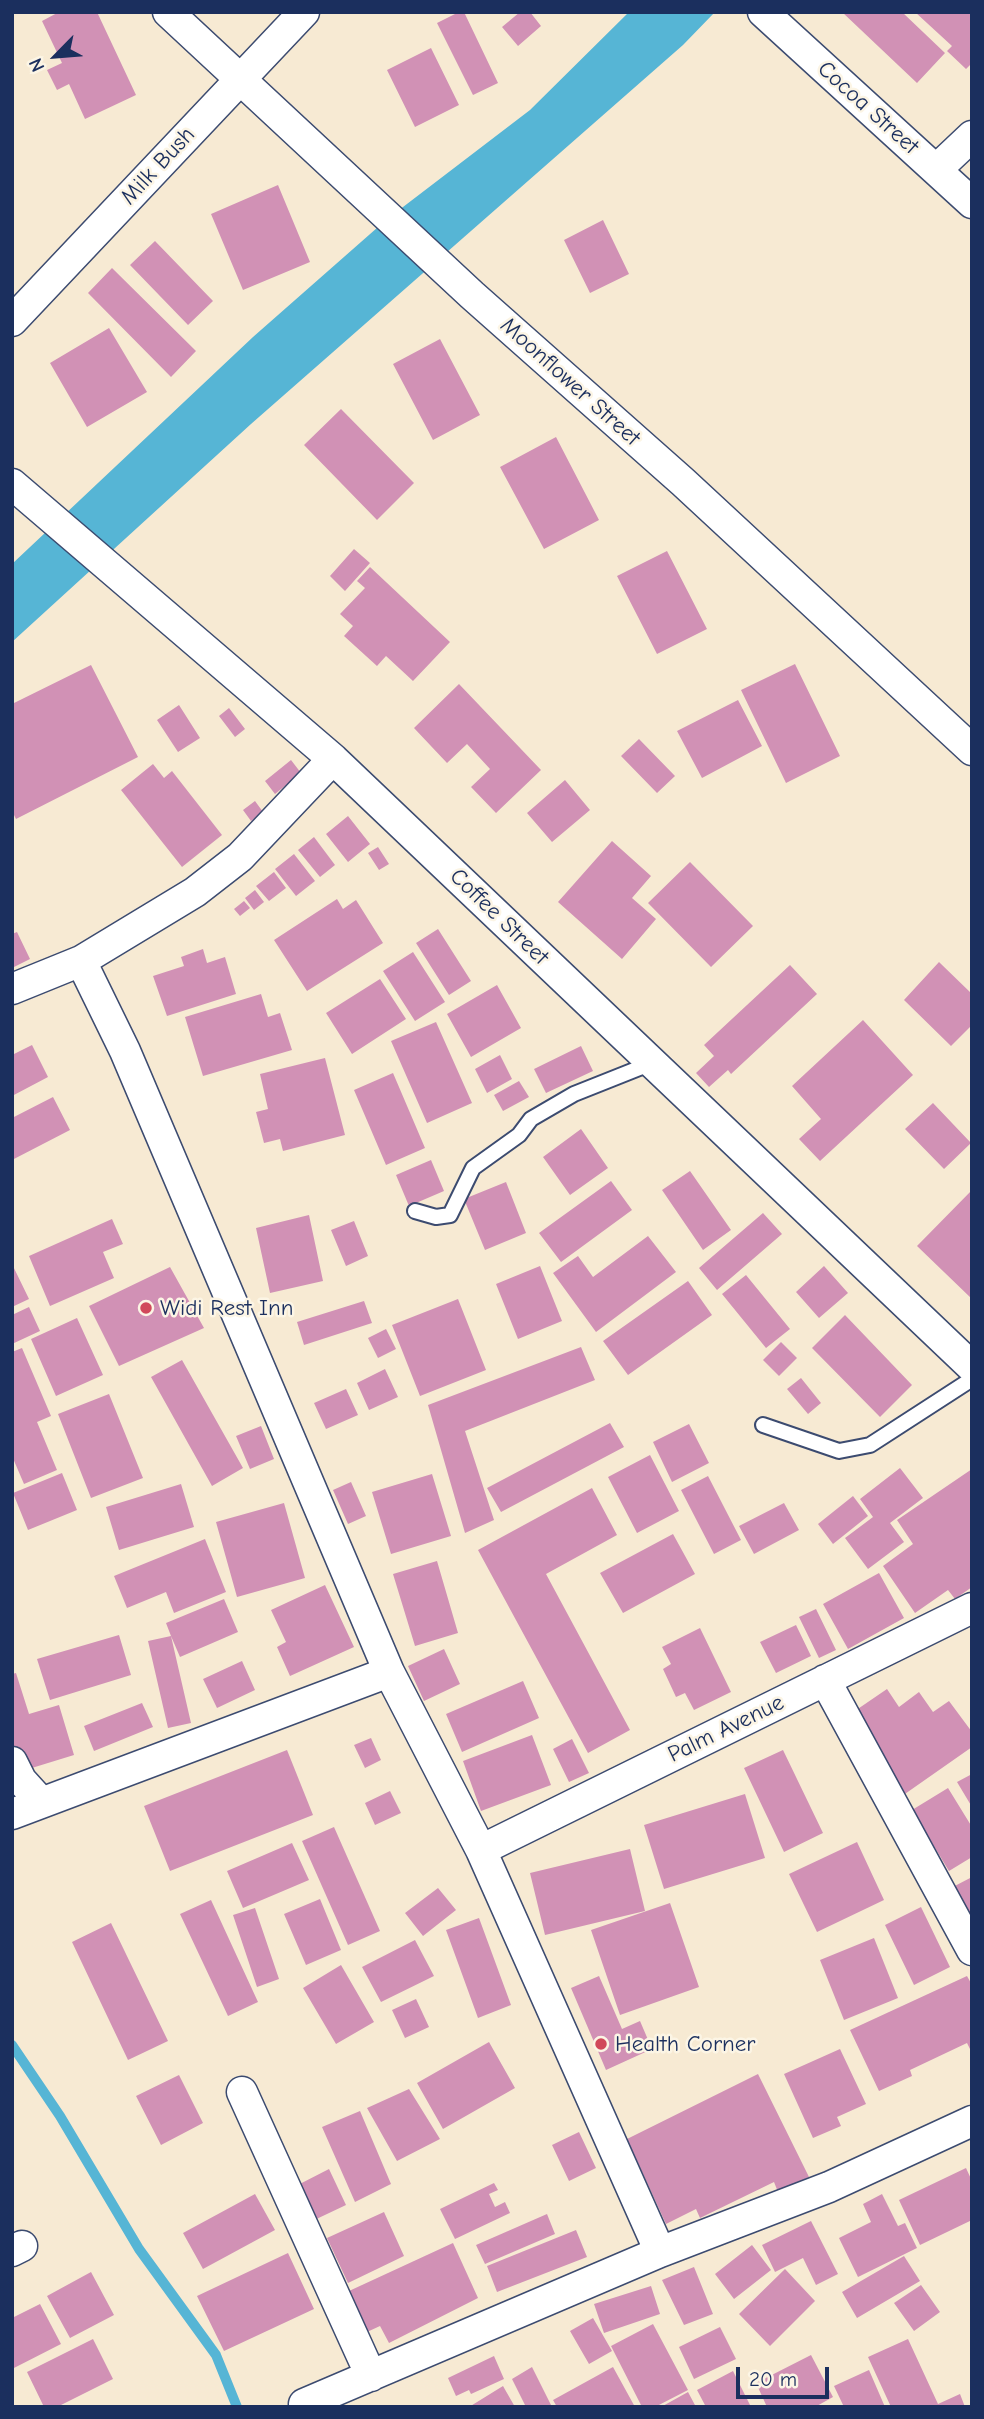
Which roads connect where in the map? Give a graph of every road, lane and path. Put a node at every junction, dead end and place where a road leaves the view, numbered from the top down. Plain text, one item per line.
1 (168, 12) edge
2 (304, 12) edge
3 (763, 12) edge
4 (240, 80) junction
5 (972, 136) edge
6 (936, 170) junction
7 (972, 204) edge
8 (12, 321) edge
9 (23, 493) edge
10 (972, 750) edge
11 (333, 759) junction
12 (80, 961) junction
13 (12, 989) edge
14 (652, 1063) junction
15 (415, 1211) dead end
16 (972, 1367) edge
17 (972, 1378) edge
18 (764, 1425) dead end
19 (972, 1608) edge
20 (389, 1672) junction
21 (825, 1680) junction
22 (12, 1762) edge
23 (41, 1801) junction
24 (12, 1814) edge
25 (481, 1850) junction
26 (972, 1950) edge
27 (242, 2092) dead end
28 (972, 2121) edge
29 (660, 2252) junction
30 (372, 2375) junction
31 (304, 2404) dead end

1 - 4 street, Moonflower Street
2 - 4 street, Milk Bush
3 - 6 street, Cocoa Street
4 - 8 street, Milk Bush
4 - 10 street, Moonflower Street
5 - 6 street
6 - 7 street, Cocoa Street
9 - 11 street, Coffee Street
11 - 12 street
11 - 14 street, Coffee Street
12 - 13 street
12 - 20 street
14 - 15 lane
14 - 16 street, Coffee Street
17 - 18 lane
19 - 21 street, Palm Avenue
20 - 23 street
20 - 25 street
21 - 25 street, Palm Avenue
21 - 26 street
22 - 23 street
23 - 24 street
25 - 29 street
27 - 30 street
28 - 29 street
29 - 30 street
30 - 31 street

